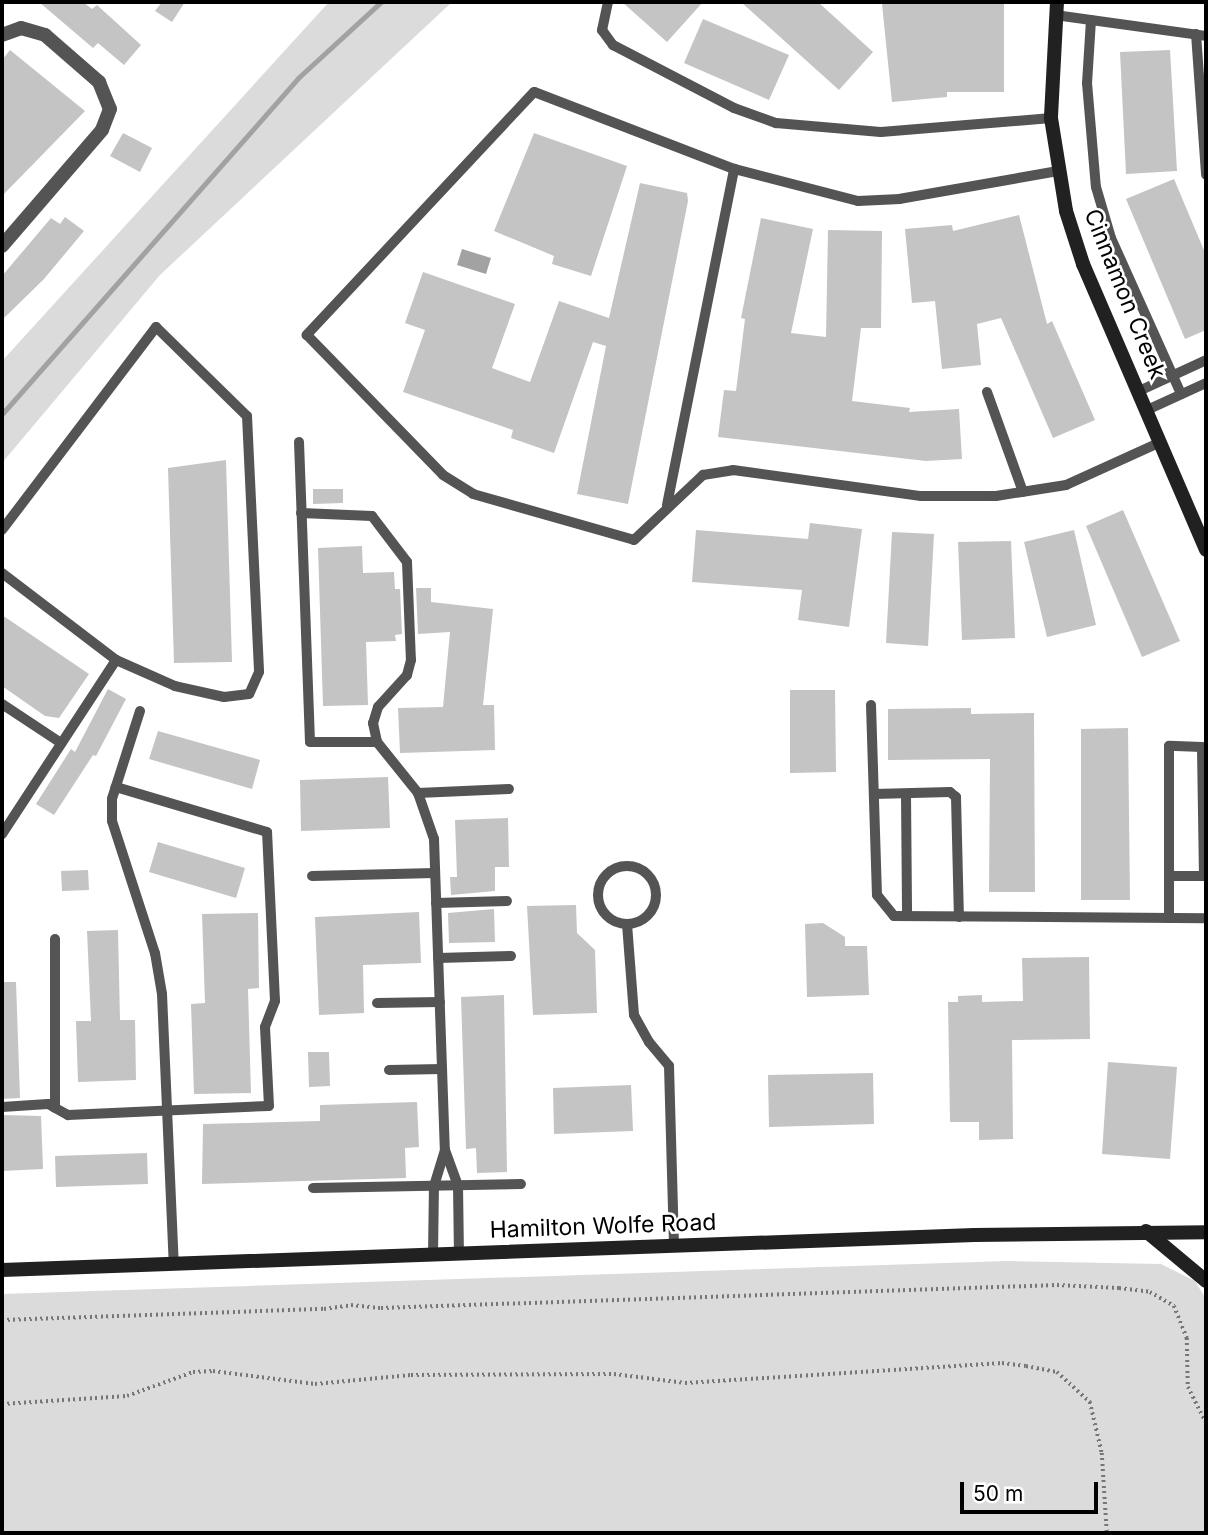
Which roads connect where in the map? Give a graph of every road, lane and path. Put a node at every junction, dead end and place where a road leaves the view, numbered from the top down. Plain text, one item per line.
1 (608, 2) edge
2 (1056, 8) edge
3 (1091, 20) junction
4 (7, 32) edge
5 (1201, 35) edge
6 (1051, 118) junction
7 (734, 169) junction
8 (1058, 171) junction
9 (1206, 175) edge
10 (2, 246) edge
11 (1206, 360) edge
12 (1172, 375) junction
13 (1206, 383) edge
14 (1139, 391) junction
15 (987, 392) dead end
16 (1181, 394) junction
17 (1147, 410) junction
18 (299, 442) dead end
19 (1161, 442) junction
20 (1023, 492) junction
21 (667, 505) junction
22 (301, 513) junction
23 (2, 530) edge
24 (1206, 550) edge
25 (2, 573) edge
26 (116, 660) junction
27 (2, 704) edge
28 (871, 705) dead end
29 (140, 711) dead end
30 (377, 741) junction
31 (61, 743) junction
32 (116, 787) junction
33 (509, 789) dead end
34 (418, 793) junction
35 (906, 793) junction
36 (874, 794) junction
37 (3, 829) edge
38 (435, 873) junction
39 (312, 876) dead end
40 (1169, 876) junction
41 (507, 901) dead end
42 (436, 903) junction
43 (907, 916) junction
44 (959, 917) junction
45 (1169, 918) junction
46 (1206, 918) edge
47 (627, 924) junction
48 (55, 939) dead end
49 (511, 956) dead end
50 (438, 958) junction
51 (440, 1002) junction
52 (377, 1003) dead end
53 (442, 1069) junction
54 (389, 1070) dead end
55 (2, 1107) edge
56 (55, 1108) junction
57 (167, 1111) junction
58 (444, 1150) junction
59 (521, 1184) dead end
60 (458, 1185) junction
61 (433, 1186) junction
62 (313, 1188) dead end
63 (1146, 1231) junction
64 (1206, 1232) edge
65 (674, 1246) junction
66 (459, 1254) junction
67 (433, 1255) junction
68 (174, 1264) junction
69 (2, 1270) edge
70 (1206, 1281) edge
71 (2, 1320) edge
72 (2, 1404) edge
73 (1206, 1422) edge
74 (1107, 1533) edge

1 - 6 lane
2 - 3 lane
2 - 6 street, Cinnamon Creek
3 - 5 lane
3 - 12 lane
4 - 10 street
5 - 9 lane
6 - 8 street, Cinnamon Creek
7 - 8 lane
7 - 21 lane
7 - 21 lane
8 - 14 street, Cinnamon Creek
11 - 12 lane
12 - 14 lane
12 - 16 lane
13 - 16 lane
14 - 17 street, Cinnamon Creek
15 - 20 lane
16 - 17 lane
17 - 19 street, Cinnamon Creek
18 - 22 lane
19 - 20 lane
19 - 24 street, Cinnamon Creek
20 - 21 lane
22 - 30 lane
22 - 30 lane
23 - 26 lane
25 - 26 lane
26 - 31 lane
27 - 31 lane
28 - 36 lane
29 - 32 lane
30 - 34 lane
31 - 37 lane
32 - 57 lane
32 - 57 lane
33 - 34 lane
34 - 38 lane
35 - 36 lane
35 - 43 lane
35 - 44 lane
36 - 43 lane
38 - 39 lane
38 - 42 lane
40 - 40 lane
40 - 45 lane
41 - 42 lane
42 - 50 lane
43 - 44 lane
44 - 45 lane
45 - 46 lane
47 - 47 lane
47 - 65 lane
48 - 56 lane
49 - 50 lane
50 - 51 lane
51 - 52 lane
51 - 53 lane
53 - 54 lane
53 - 58 lane
55 - 56 lane
56 - 57 lane
57 - 68 lane
58 - 60 lane
58 - 61 lane
59 - 60 lane
60 - 61 lane
60 - 66 lane
61 - 62 lane
61 - 67 lane
63 - 64 street, Hamilton Wolfe Road
63 - 65 street, Hamilton Wolfe Road
63 - 70 street
65 - 66 street, Hamilton Wolfe Road
66 - 67 street, Hamilton Wolfe Road
67 - 68 street, Hamilton Wolfe Road
68 - 69 street, Hamilton Wolfe Road
71 - 73 path
72 - 74 path

